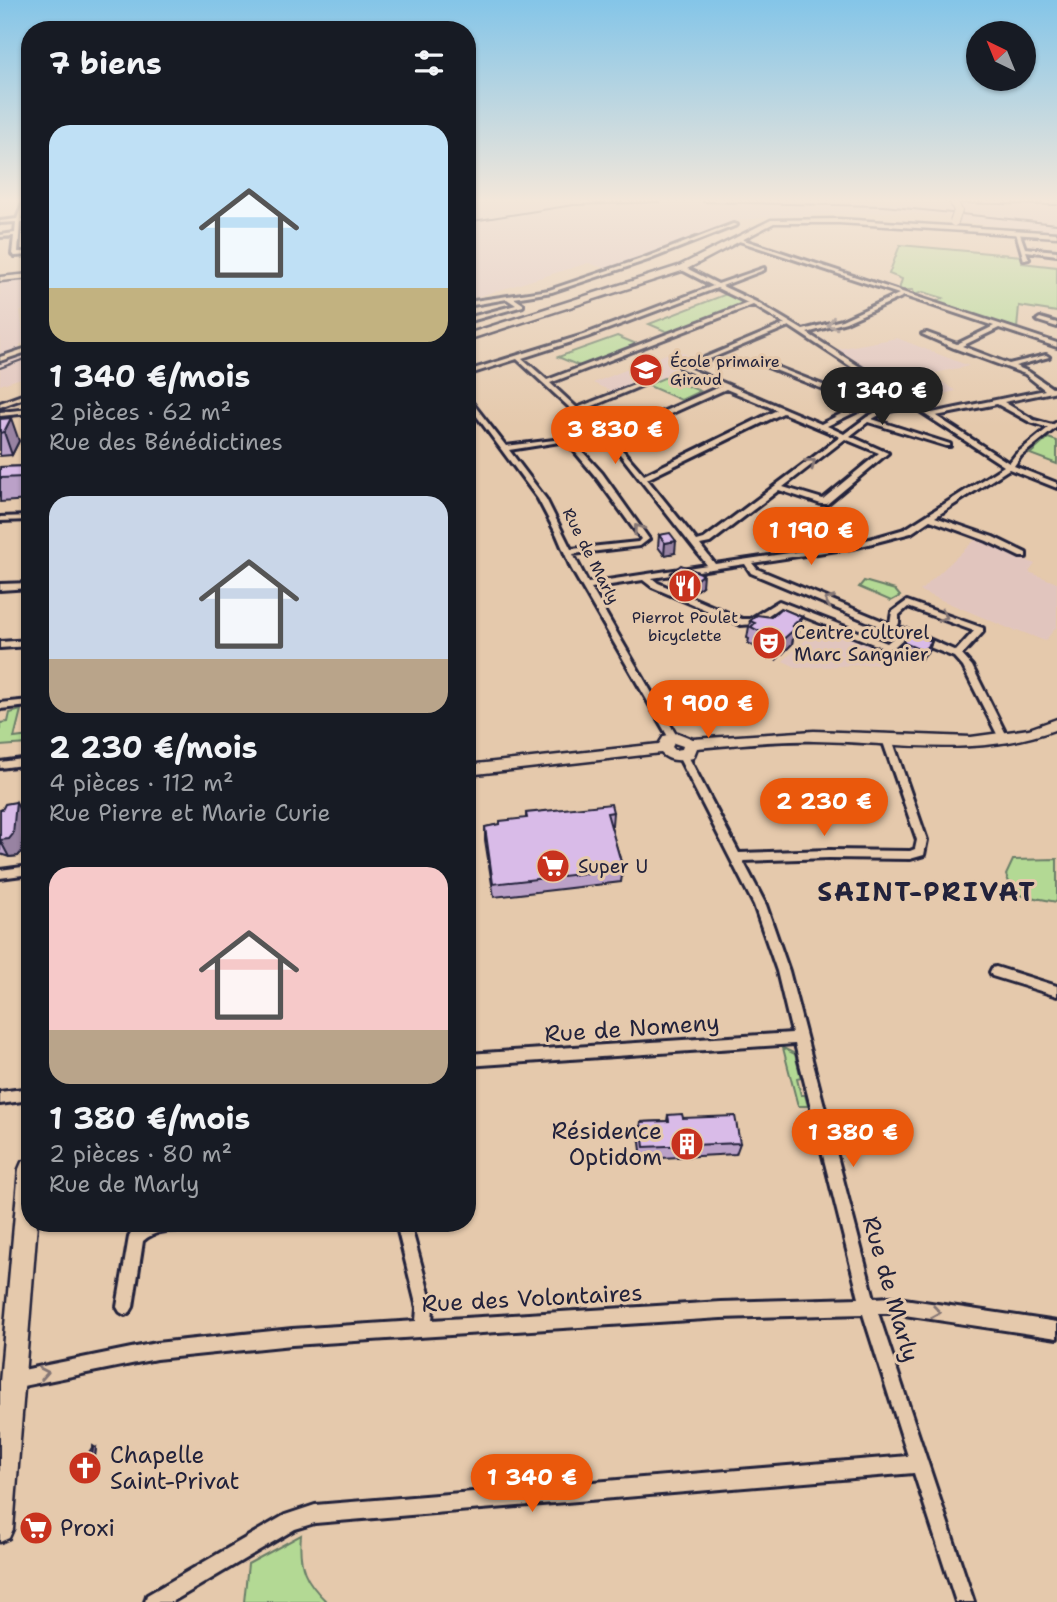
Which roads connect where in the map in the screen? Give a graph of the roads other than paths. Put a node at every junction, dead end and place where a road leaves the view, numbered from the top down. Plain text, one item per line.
1 (21, 277) edge
2 (595, 277) edge
3 (655, 277) edge
4 (701, 277) edge
5 (744, 277) edge
6 (852, 277) edge
7 (0, 279) edge
8 (722, 286) junction
9 (904, 294) junction
10 (509, 298) junction
11 (476, 303) edge
12 (754, 303) junction
13 (476, 318) edge
14 (1040, 320) dead end
15 (789, 324) junction
16 (1057, 325) edge
17 (998, 326) junction
18 (803, 332) junction
19 (476, 334) edge
20 (925, 334) dead end
21 (1057, 345) edge
22 (956, 347) junction
23 (21, 352) edge
24 (1046, 357) dead end
25 (519, 358) junction
26 (0, 359) edge
27 (767, 365) dead end
28 (1007, 366) junction
29 (476, 370) edge
30 (547, 382) junction
31 (641, 384) dead end
32 (725, 387) junction
33 (1053, 389) edge
34 (893, 391) junction
35 (21, 400) edge
36 (997, 401) junction
37 (865, 404) junction
38 (913, 404) junction
39 (476, 408) edge
40 (578, 410) junction
41 (783, 410) junction
42 (883, 411) junction
43 (21, 412) edge
44 (1, 413) edge
45 (933, 415) junction
46 (867, 420) junction
47 (822, 426) junction
48 (1054, 426) edge
49 (845, 436) junction
50 (608, 439) junction
51 (948, 445) dead end
52 (507, 448) junction
53 (1009, 466) junction
54 (644, 478) junction
55 (1057, 486) edge
56 (779, 488) junction
57 (929, 517) junction
58 (21, 518) edge
59 (0, 519) edge
60 (695, 544) junction
61 (568, 552) junction
62 (1023, 555) dead end
63 (747, 562) junction
64 (713, 567) junction
65 (645, 577) junction
66 (21, 586) edge
67 (584, 586) junction
68 (0, 587) edge
69 (892, 626) junction
70 (905, 632) junction
71 (21, 643) edge
72 (0, 645) edge
73 (957, 655) junction
74 (21, 704) edge
75 (0, 706) edge
76 (1057, 724) edge
77 (887, 739) junction
78 (1004, 740) junction
79 (669, 743) junction
80 (687, 750) junction
81 (21, 762) edge
82 (0, 765) edge
83 (476, 769) edge
84 (738, 858) junction
85 (21, 871) edge
86 (0, 874) edge
87 (996, 972) dead end
88 (1057, 991) edge
89 (800, 1038) junction
90 (476, 1059) edge
91 (21, 1095) edge
92 (0, 1098) edge
93 (24, 1232) edge
94 (140, 1232) edge
95 (405, 1232) edge
96 (868, 1305) junction
97 (125, 1307) dead end
98 (424, 1327) junction
99 (1057, 1330) edge
100 (11, 1380) junction
101 (4, 1418) edge
102 (920, 1464) junction
103 (0, 1529) edge
104 (154, 1602) edge
105 (965, 1602) edge

1 - 7 street
2 - 10 street
3 - 19 street
4 - 8 street
5 - 8 street
6 - 9 street
8 - 12 street
8 - 25 street
9 - 17 street
9 -> 18 street
10 - 11 street
10 - 13 street
12 - 15 street
12 - 30 street
14 - 16 street
15 - 18 street
15 - 32 street
17 - 21 street
17 - 22 street
18 - 34 street
20 - 22 street
22 - 28 street
23 - 26 street
24 - 28 street
25 - 29 street
25 - 30 street
27 - 37 street
28 - 33 street
30 - 40 street
31 - 40 street
32 - 41 street
32 - 50 street
33 - 36 street
34 - 37 street
34 - 38 street
35 - 44 street
36 - 45 street
36 - 48 street
37 - 42 street
37 - 47 street
38 - 42 street
38 - 45 street
39 - 52 street, Rue de Marly
40 - 50 street
41 - 47 street
41 - 54 street
42 - 46 street
43 - 44 street
45 - 53 street
46 - 49 street
46 - 51 street
47 - 49 street
48 - 53 street
56 -> 49 street
49 - 56 street
50 - 54 street
52 - 61 street, Rue de Marly
61 -> 52 street
53 - 55 street
53 - 57 street
54 - 60 street
56 - 60 street
57 - 62 street
57 - 63 street
58 - 59 street
60 - 64 street
61 - 67 street, Rue de Marly
63 - 64 street
69 -> 63 street
64 - 65 street
65 - 67 street
65 - 70 street
66 - 68 street
67 - 79 street, Rue de Marly
69 - 70 street
69 -> 73 street
70 - 73 street
71 - 72 street
73 - 78 street
74 - 75 street
76 - 78 street
77 - 78 street
77 - 80 street
77 - 84 street
79 - 80 street
79 - 83 street
80 - 84 street, Rue de Marly
81 - 82 street
84 - 89 street, Rue de Marly
85 - 86 street
87 - 88 street
89 - 90 street, Rue de Nomeny
89 - 96 street, Rue de Marly
91 - 92 street
93 - 100 street
94 - 97 street
95 - 98 street
96 - 98 street, Rue des Volontaires
96 -> 99 street, Rue des Volontaires
96 - 102 street, Rue de Marly
100 -> 98 street, Rue des Volontaires
100 - 101 street
101 - 103 street
102 - 104 street
102 - 105 street, Rue de Marly

